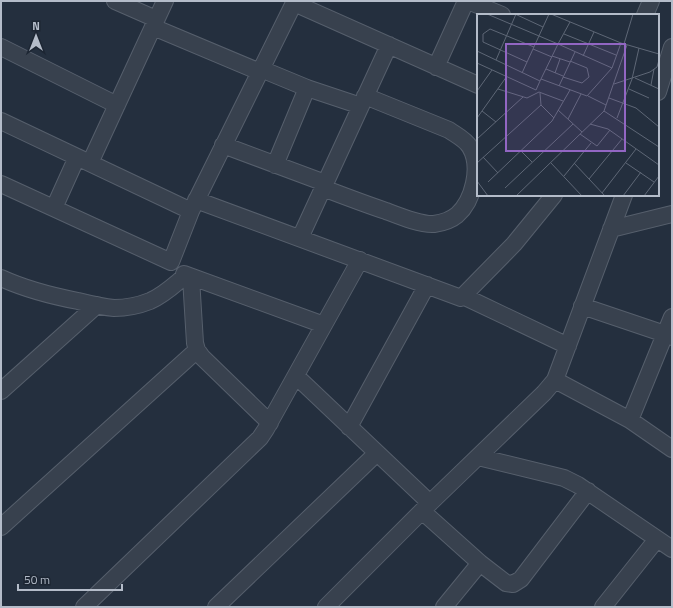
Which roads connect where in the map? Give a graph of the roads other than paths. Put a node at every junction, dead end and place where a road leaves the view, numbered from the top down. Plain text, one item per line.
1 (115, 1) edge
2 (165, 1) edge
3 (467, 1) edge
4 (651, 1) edge
5 (292, 2) edge
6 (500, 14) edge
7 (645, 14) edge
8 (155, 23) junction
9 (389, 46) junction
10 (1, 47) edge
11 (672, 47) edge
12 (436, 66) junction
13 (260, 71) junction
14 (477, 85) edge
15 (308, 88) junction
16 (659, 89) edge
17 (363, 101) junction
18 (117, 105) junction
19 (1, 121) edge
20 (223, 145) junction
21 (84, 160) junction
22 (275, 165) junction
23 (2, 186) edge
24 (324, 186) junction
25 (553, 196) edge
26 (624, 196) edge
27 (194, 206) junction
28 (54, 208) junction
29 (672, 214) edge
30 (611, 229) junction
31 (300, 238) junction
32 (360, 260) junction
33 (171, 262) junction
34 (188, 277) junction
35 (1, 278) edge
36 (427, 285) junction
37 (463, 296) junction
38 (97, 305) junction
39 (582, 306) junction
40 (672, 317) edge
41 (324, 325) junction
42 (669, 335) edge
43 (568, 346) junction
44 (197, 350) junction
45 (296, 376) junction
46 (555, 380) junction
47 (1, 391) edge
48 (630, 420) junction
49 (270, 423) junction
50 (349, 427) junction
51 (672, 449) edge
52 (377, 453) junction
53 (478, 457) junction
54 (588, 491) junction
55 (426, 507) junction
56 (1, 527) edge
57 (657, 539) junction
58 (672, 549) edge
59 (480, 563) junction
60 (84, 607) edge
61 (216, 607) edge
62 (326, 607) edge
63 (444, 607) edge
64 (603, 607) edge

1 - 8 street
2 - 8 street
3 - 6 street
3 - 12 street
4 - 7 street
5 - 9 street
5 - 13 street
8 - 13 street
8 - 18 street
9 - 12 street
9 - 17 street
10 - 18 street
11 - 16 street
12 - 14 street
13 - 15 street
13 - 20 street
15 - 17 street
15 - 22 street
17 - 24 street
17 - 24 street
18 - 21 street
19 - 21 street
20 - 22 street
20 - 27 street
21 - 27 street
21 - 28 street
22 - 24 street
23 - 28 street
24 - 31 street
25 - 37 street
26 - 30 street
27 - 31 street
27 - 33 street
28 - 33 street
29 - 30 street
30 - 39 street
31 - 32 street
32 - 36 street
32 - 41 street
33 - 34 street
34 - 38 street
34 - 41 street
34 - 44 street
35 - 38 street
36 - 37 street
36 - 50 street
37 - 43 street
38 - 47 street
39 - 42 street
39 - 43 street
40 - 42 street
41 - 45 street
42 - 48 street
43 - 46 street
44 - 49 street
44 - 56 street
45 - 49 street
45 - 50 street
46 - 48 street
46 - 53 street
48 - 51 street
49 - 60 street
50 - 52 street
52 - 55 street
52 - 61 street
53 - 54 street
53 - 55 street
54 - 57 street
54 - 59 street
55 - 59 street
55 - 62 street
57 - 58 street
57 - 64 street
59 - 63 street

